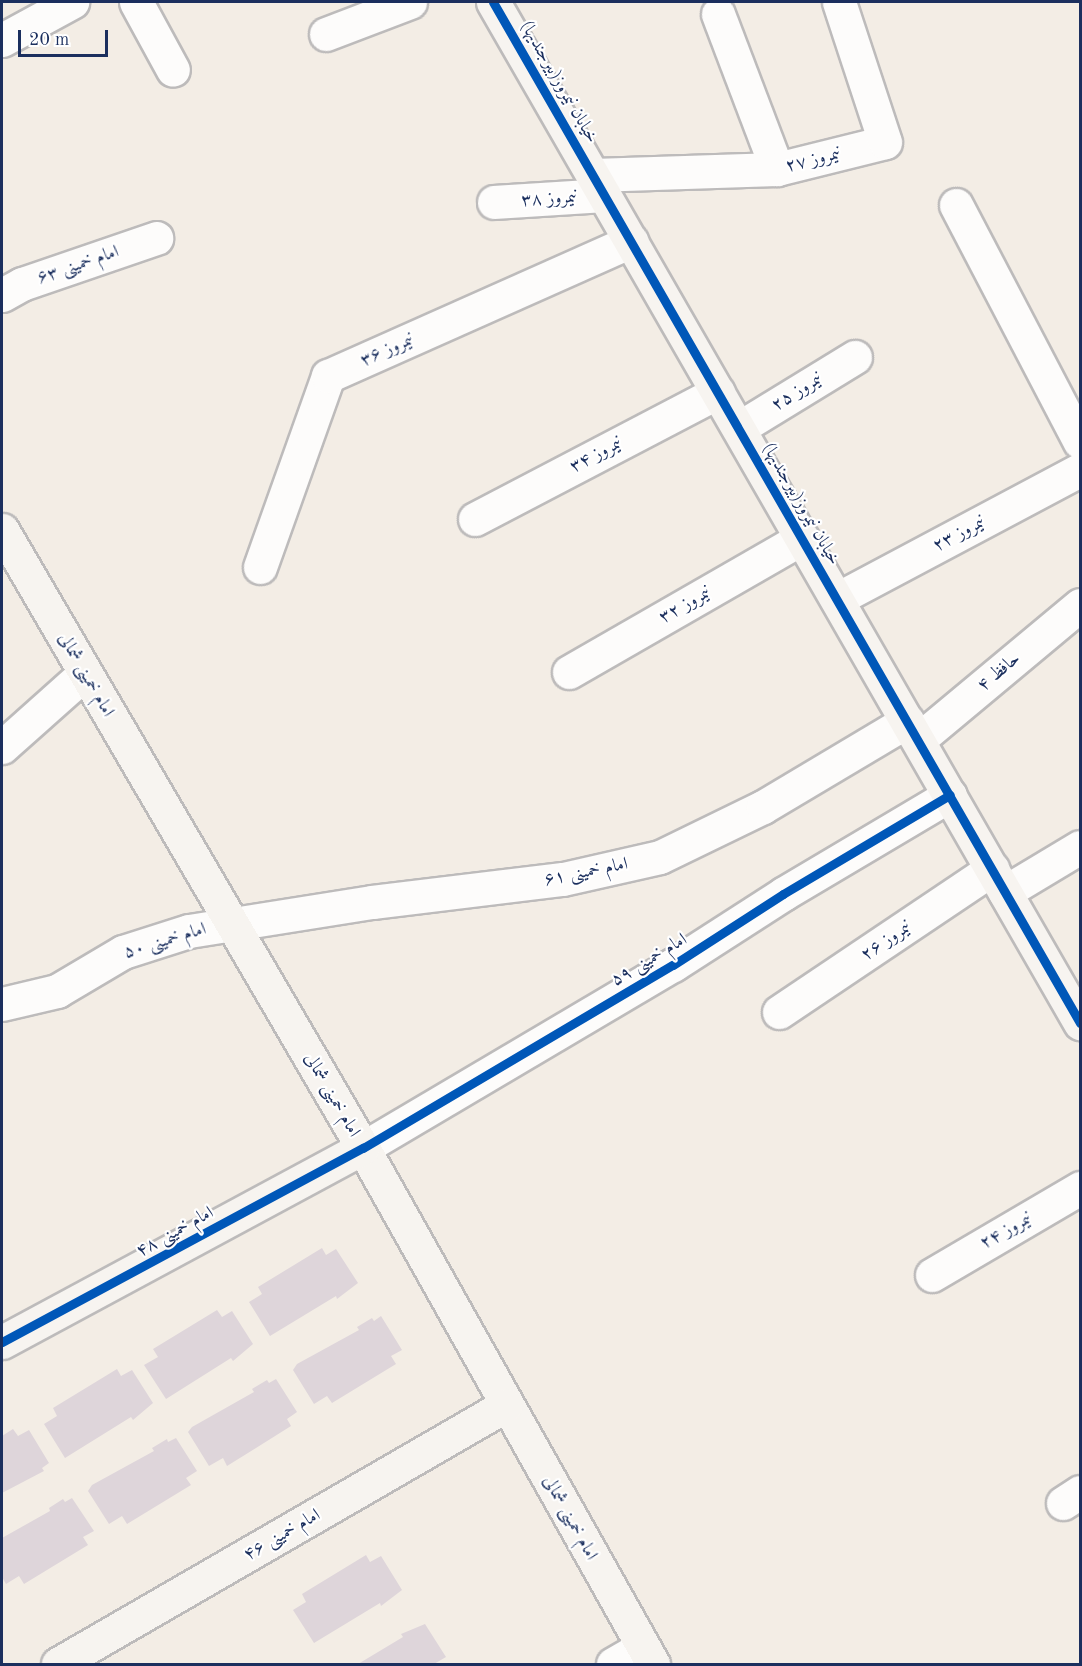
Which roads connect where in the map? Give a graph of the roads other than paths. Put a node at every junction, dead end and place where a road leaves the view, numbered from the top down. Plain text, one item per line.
1 (72, 2) edge
2 (136, 2) edge
3 (410, 2) edge
4 (493, 2) edge
5 (839, 2) edge
6 (718, 14) dead end
7 (326, 34) dead end
8 (2, 40) edge
9 (173, 70) dead end
10 (777, 169) junction
11 (599, 185) junction
12 (494, 202) dead end
13 (956, 205) dead end
14 (156, 238) dead end
15 (631, 241) junction
16 (2, 295) edge
17 (855, 357) dead end
18 (718, 392) junction
19 (739, 428) junction
20 (1080, 442) edge
21 (1080, 470) edge
22 (475, 519) dead end
23 (2, 530) edge
24 (802, 538) junction
25 (260, 567) dead end
26 (837, 599) junction
27 (1080, 605) edge
28 (569, 672) dead end
29 (85, 673) junction
30 (913, 730) junction
31 (2, 747) edge
32 (950, 795) junction
33 (1080, 847) edge
34 (999, 880) junction
35 (232, 923) junction
36 (2, 1004) edge
37 (779, 1012) dead end
38 (1080, 1023) edge
39 (363, 1148) junction
40 (1080, 1188) edge
41 (932, 1275) dead end
42 (2, 1342) edge
43 (506, 1405) junction
44 (648, 1656) edge
45 (58, 1665) edge
46 (613, 1665) edge

1 - 8 street
2 - 9 street
3 - 7 street
4 - 11 street, خیابان نیمروز(بیرجندیها)
5 - 10 street, نیمروز ۲۷
6 - 10 street
10 - 11 street, نیمروز ۲۷
11 - 12 street, نیمروز ۳۸
11 - 15 street, خیابان نیمروز(بیرجندیها)
13 - 20 street
14 - 16 street, امام خمینی ۶۳
15 - 18 street, خیابان نیمروز(بیرجندیها)
15 - 25 street, نیمروز ۳۶
17 - 19 street, نیمروز ۲۵
18 - 19 street, خیابان نیمروز(بیرجندیها)
18 - 22 street, نیمروز ۳۴
19 - 24 street, خیابان نیمروز(بیرجندیها)
21 - 26 street, نیمروز ۲۳
23 - 29 street, امام خمینی شمالی
24 - 26 street, خیابان نیمروز(بیرجندیها)
24 - 28 street, نیمروز ۳۲
26 - 30 street, خیابان نیمروز(بیرجندیها)
27 - 30 street, حافظ ۴
29 - 31 street
29 - 35 street, امام خمینی شمالی
30 - 32 street, خیابان نیمروز(بیرجندیها)
30 - 35 street, امام خمینی ۶۱
32 - 34 street, خیابان نیمروز(بیرجندیها)
32 - 39 street, امام خمینی ۵۹
33 - 34 street, نیمروز ۲۶
34 - 37 street, نیمروز ۲۶
34 - 38 street, خیابان نیمروز(بیرجندیها)
35 - 36 street, امام خمینی ۵۰
35 - 39 street, امام خمینی شمالی
39 - 42 street, امام خمینی ۴۸
39 - 43 street, امام خمینی شمالی
40 - 41 street, نیمروز ۲۴
43 - 44 street, امام خمینی شمالی
43 - 45 street, امام خمینی ۴۶
44 - 46 street

